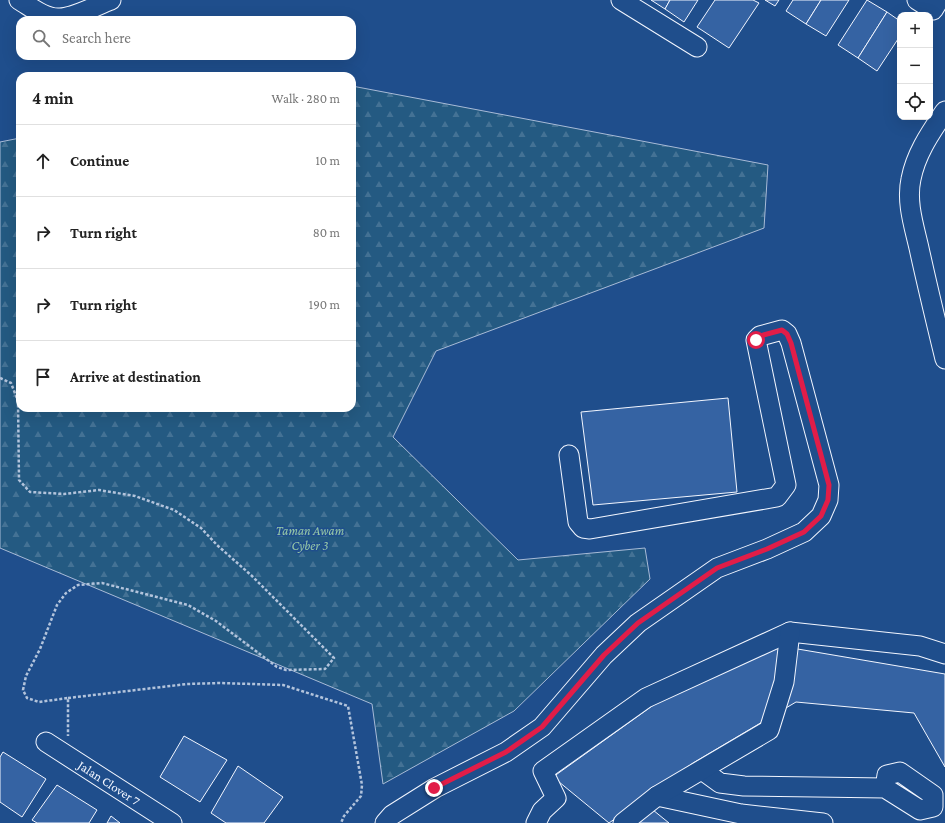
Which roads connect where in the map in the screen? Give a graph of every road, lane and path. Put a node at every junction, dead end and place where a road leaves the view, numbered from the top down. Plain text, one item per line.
1 (19, 0) edge
2 (111, 0) edge
3 (622, 0) edge
4 (50, 16) edge
5 (69, 16) edge
6 (697, 47) dead end
7 (945, 111) edge
8 (945, 359) edge
9 (0, 378) edge
10 (16, 396) edge
11 (18, 412) edge
12 (569, 455) dead end
13 (790, 632) junction
14 (945, 654) edge
15 (68, 698) junction
16 (46, 742) dead end
17 (68, 756) junction
18 (702, 770) junction
19 (744, 786) junction
20 (885, 788) dead end
21 (657, 796) junction
22 (741, 819) edge
23 (172, 823) edge
24 (342, 823) edge
25 (385, 823) edge
26 (536, 823) edge
27 (623, 823) edge
28 (823, 823) edge

1 - 4 street
2 - 5 street
3 - 6 street
7 - 8 street
9 - 10 path
11 - 15 path
12 - 25 street
13 - 14 street
13 - 18 street
13 - 26 street
15 - 17 path
15 - 24 path
16 - 17 street, Jalan Clover 7
17 - 23 street, Jalan Clover 7
18 - 19 street
18 - 21 street
19 - 20 street
19 - 22 street
21 - 22 street
21 - 27 street
22 - 28 street

